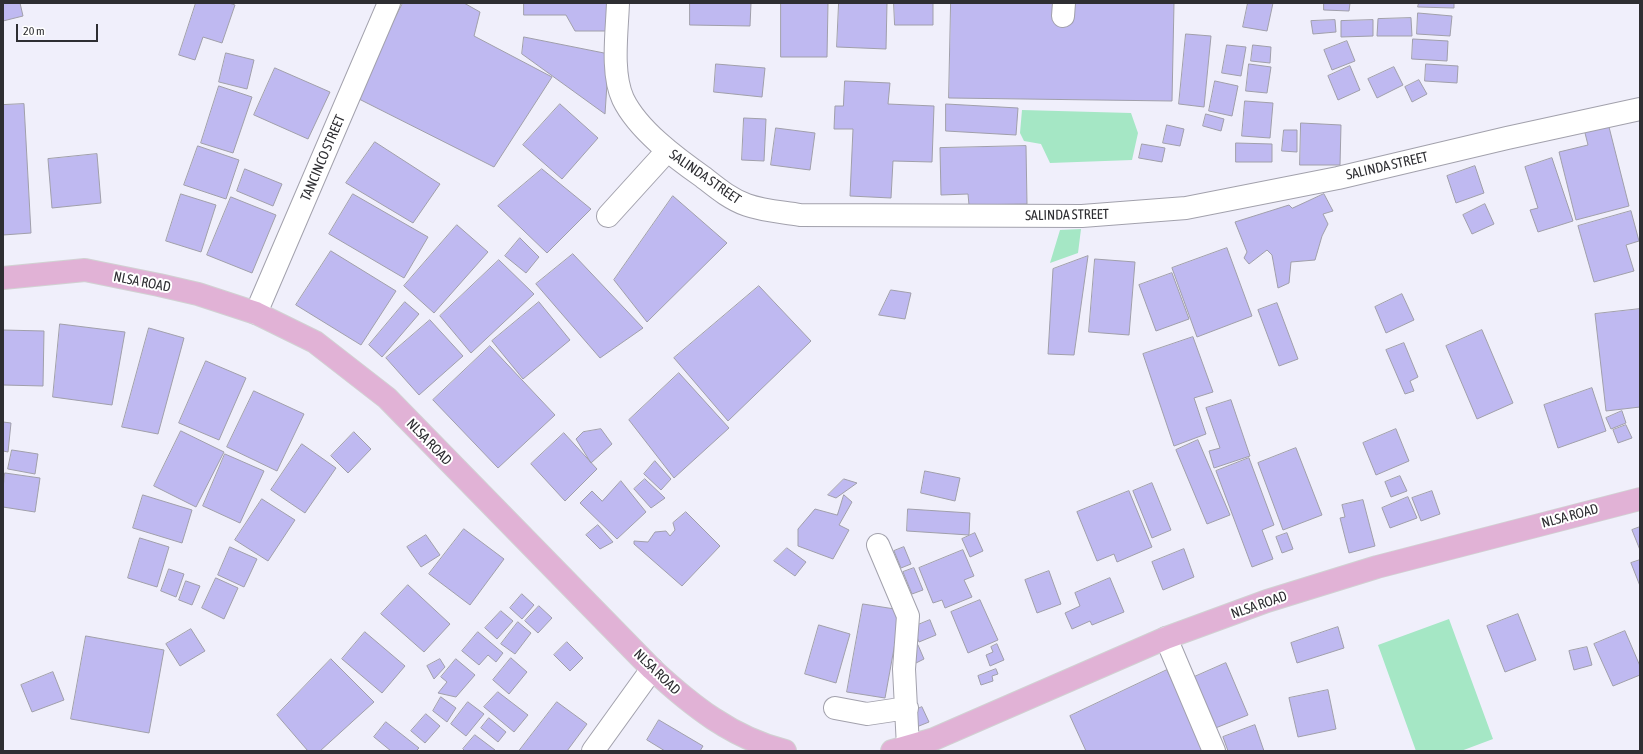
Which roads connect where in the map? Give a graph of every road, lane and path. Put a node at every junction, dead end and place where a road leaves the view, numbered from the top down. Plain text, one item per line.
1 (389, 3) edge
2 (618, 3) edge
3 (1640, 109) edge
4 (667, 151) junction
5 (608, 216) dead end
6 (3, 278) edge
7 (256, 313) junction
8 (1640, 499) edge
9 (878, 545) dead end
10 (1166, 638) junction
11 (652, 669) junction
12 (835, 708) dead end
13 (907, 708) junction
14 (900, 749) edge
15 (593, 751) edge
16 (785, 751) edge
17 (1214, 751) edge

1 - 7 street, TANCINCO STREET
2 - 4 street, SALINDA STREET
3 - 4 street, SALINDA STREET
4 - 5 street
6 - 7 main road, NLSA ROAD
7 - 11 main road, NLSA ROAD
8 - 10 main road, NLSA ROAD
9 - 13 street
10 - 14 main road, NLSA ROAD
10 - 17 street
11 - 15 street
11 - 16 main road, NLSA ROAD
12 - 13 street
13 - 14 street

